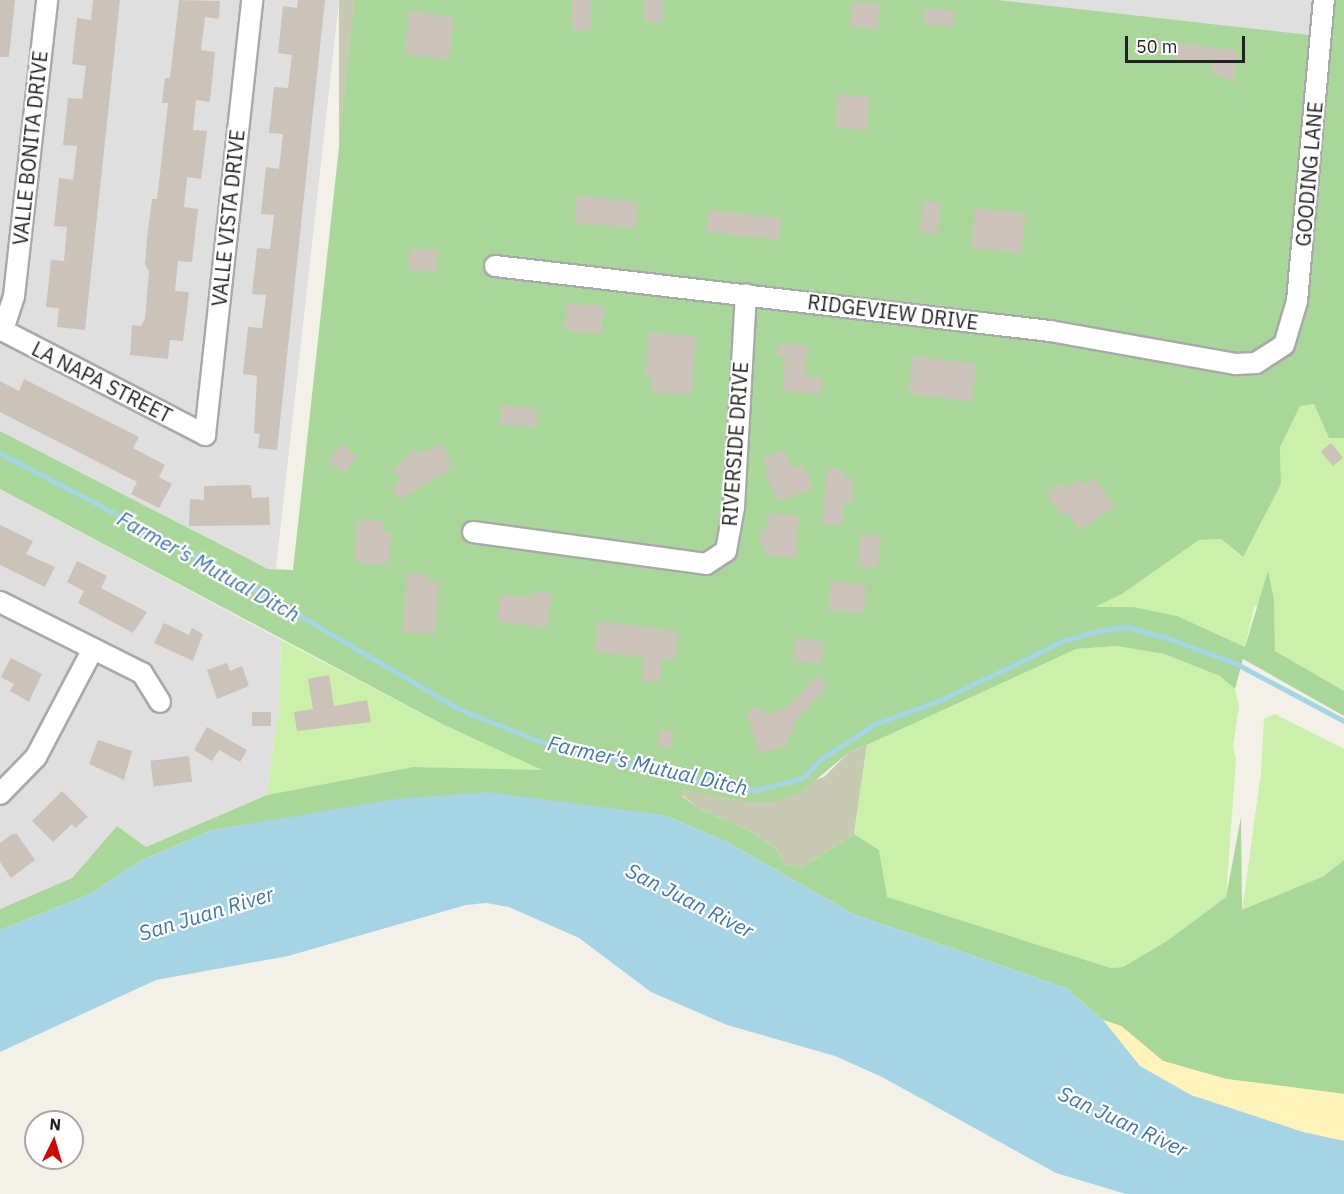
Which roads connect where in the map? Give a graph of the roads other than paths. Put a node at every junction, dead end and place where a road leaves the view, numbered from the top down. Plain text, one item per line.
1 (47, 0) edge
2 (252, 0) edge
3 (1324, 0) edge
4 (495, 266) dead end
5 (747, 294) junction
6 (1, 329) edge
7 (1284, 345) joint
8 (205, 435) joint
9 (473, 532) dead end
10 (0, 602) edge
11 (93, 649) junction
12 (160, 702) dead end
13 (0, 794) edge

1 - 6 street, VALLE BONITA DRIVE
2 - 8 street, VALLE VISTA DRIVE
3 - 7 street, GOODING LANE
4 - 5 street, RIDGEVIEW DRIVE
5 - 7 street, RIDGEVIEW DRIVE
5 - 9 street, RIVERSIDE DRIVE
6 - 8 street, LA NAPA STREET
10 - 11 street
11 - 12 street
11 - 13 street

